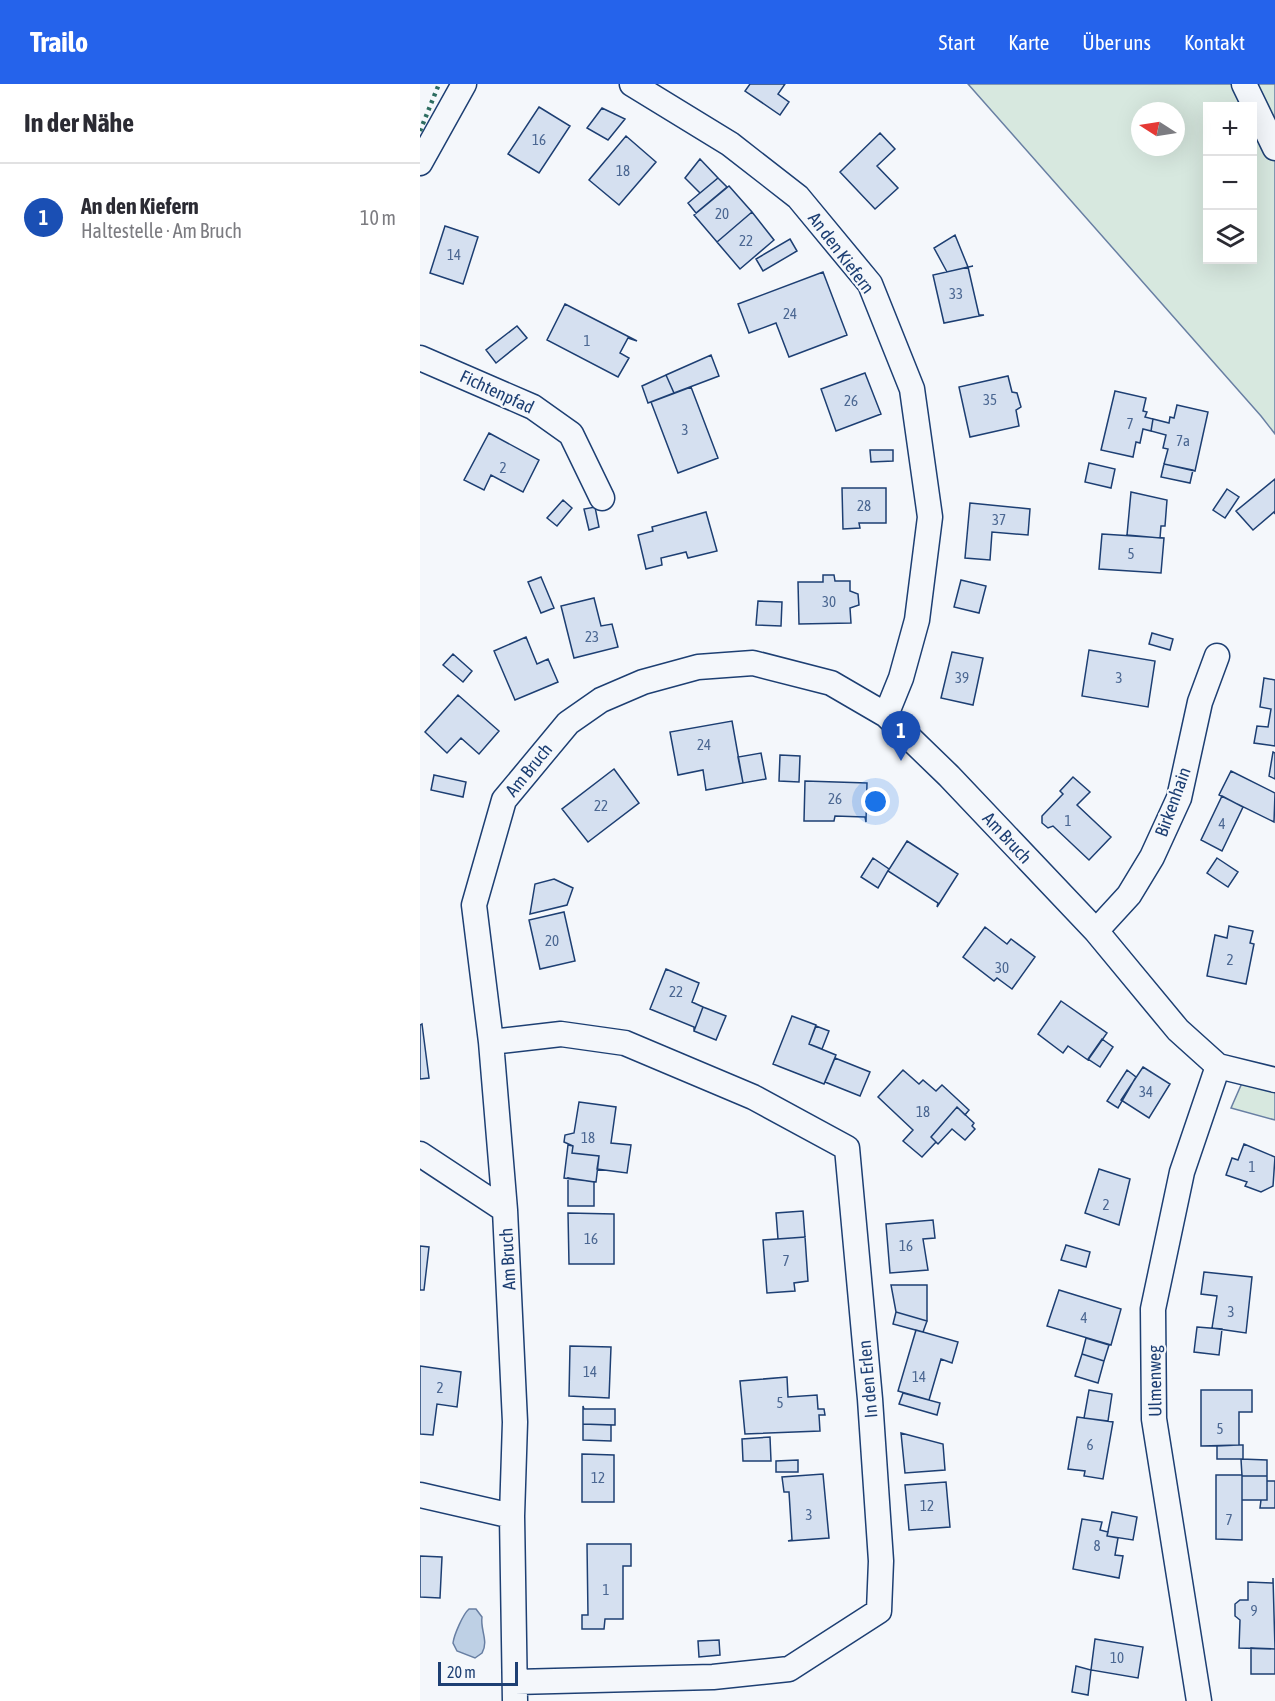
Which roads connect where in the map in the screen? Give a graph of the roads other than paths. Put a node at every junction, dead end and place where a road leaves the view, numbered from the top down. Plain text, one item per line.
1 (464, 84) edge
2 (632, 84) edge
3 (1244, 84) edge
4 (1275, 148) edge
5 (420, 163) edge
6 (420, 358) edge
7 (602, 498) dead end
8 (1217, 657) dead end
9 (886, 715) junction
10 (1096, 931) junction
11 (491, 1042) junction
12 (1218, 1066) junction
13 (1275, 1080) edge
14 (420, 1154) edge
15 (505, 1210) junction
16 (420, 1495) edge
17 (512, 1516) junction
18 (515, 1691) edge
19 (1199, 1701) edge

1 - 5 street
2 - 9 street, An den Kiefern
3 - 4 street
6 - 7 street, Fichtenpfad
8 - 10 street, Birkenhain
9 - 10 street, Am Bruch
9 - 11 street, Am Bruch
10 - 12 street, Am Bruch
11 - 15 street, Am Bruch
11 - 18 street, In den Erlen
12 - 13 street, Am Bruch
12 - 19 street, Ulmenweg
14 - 15 street
15 - 17 street, Am Bruch
16 - 17 street
17 - 18 street, Am Bruch

